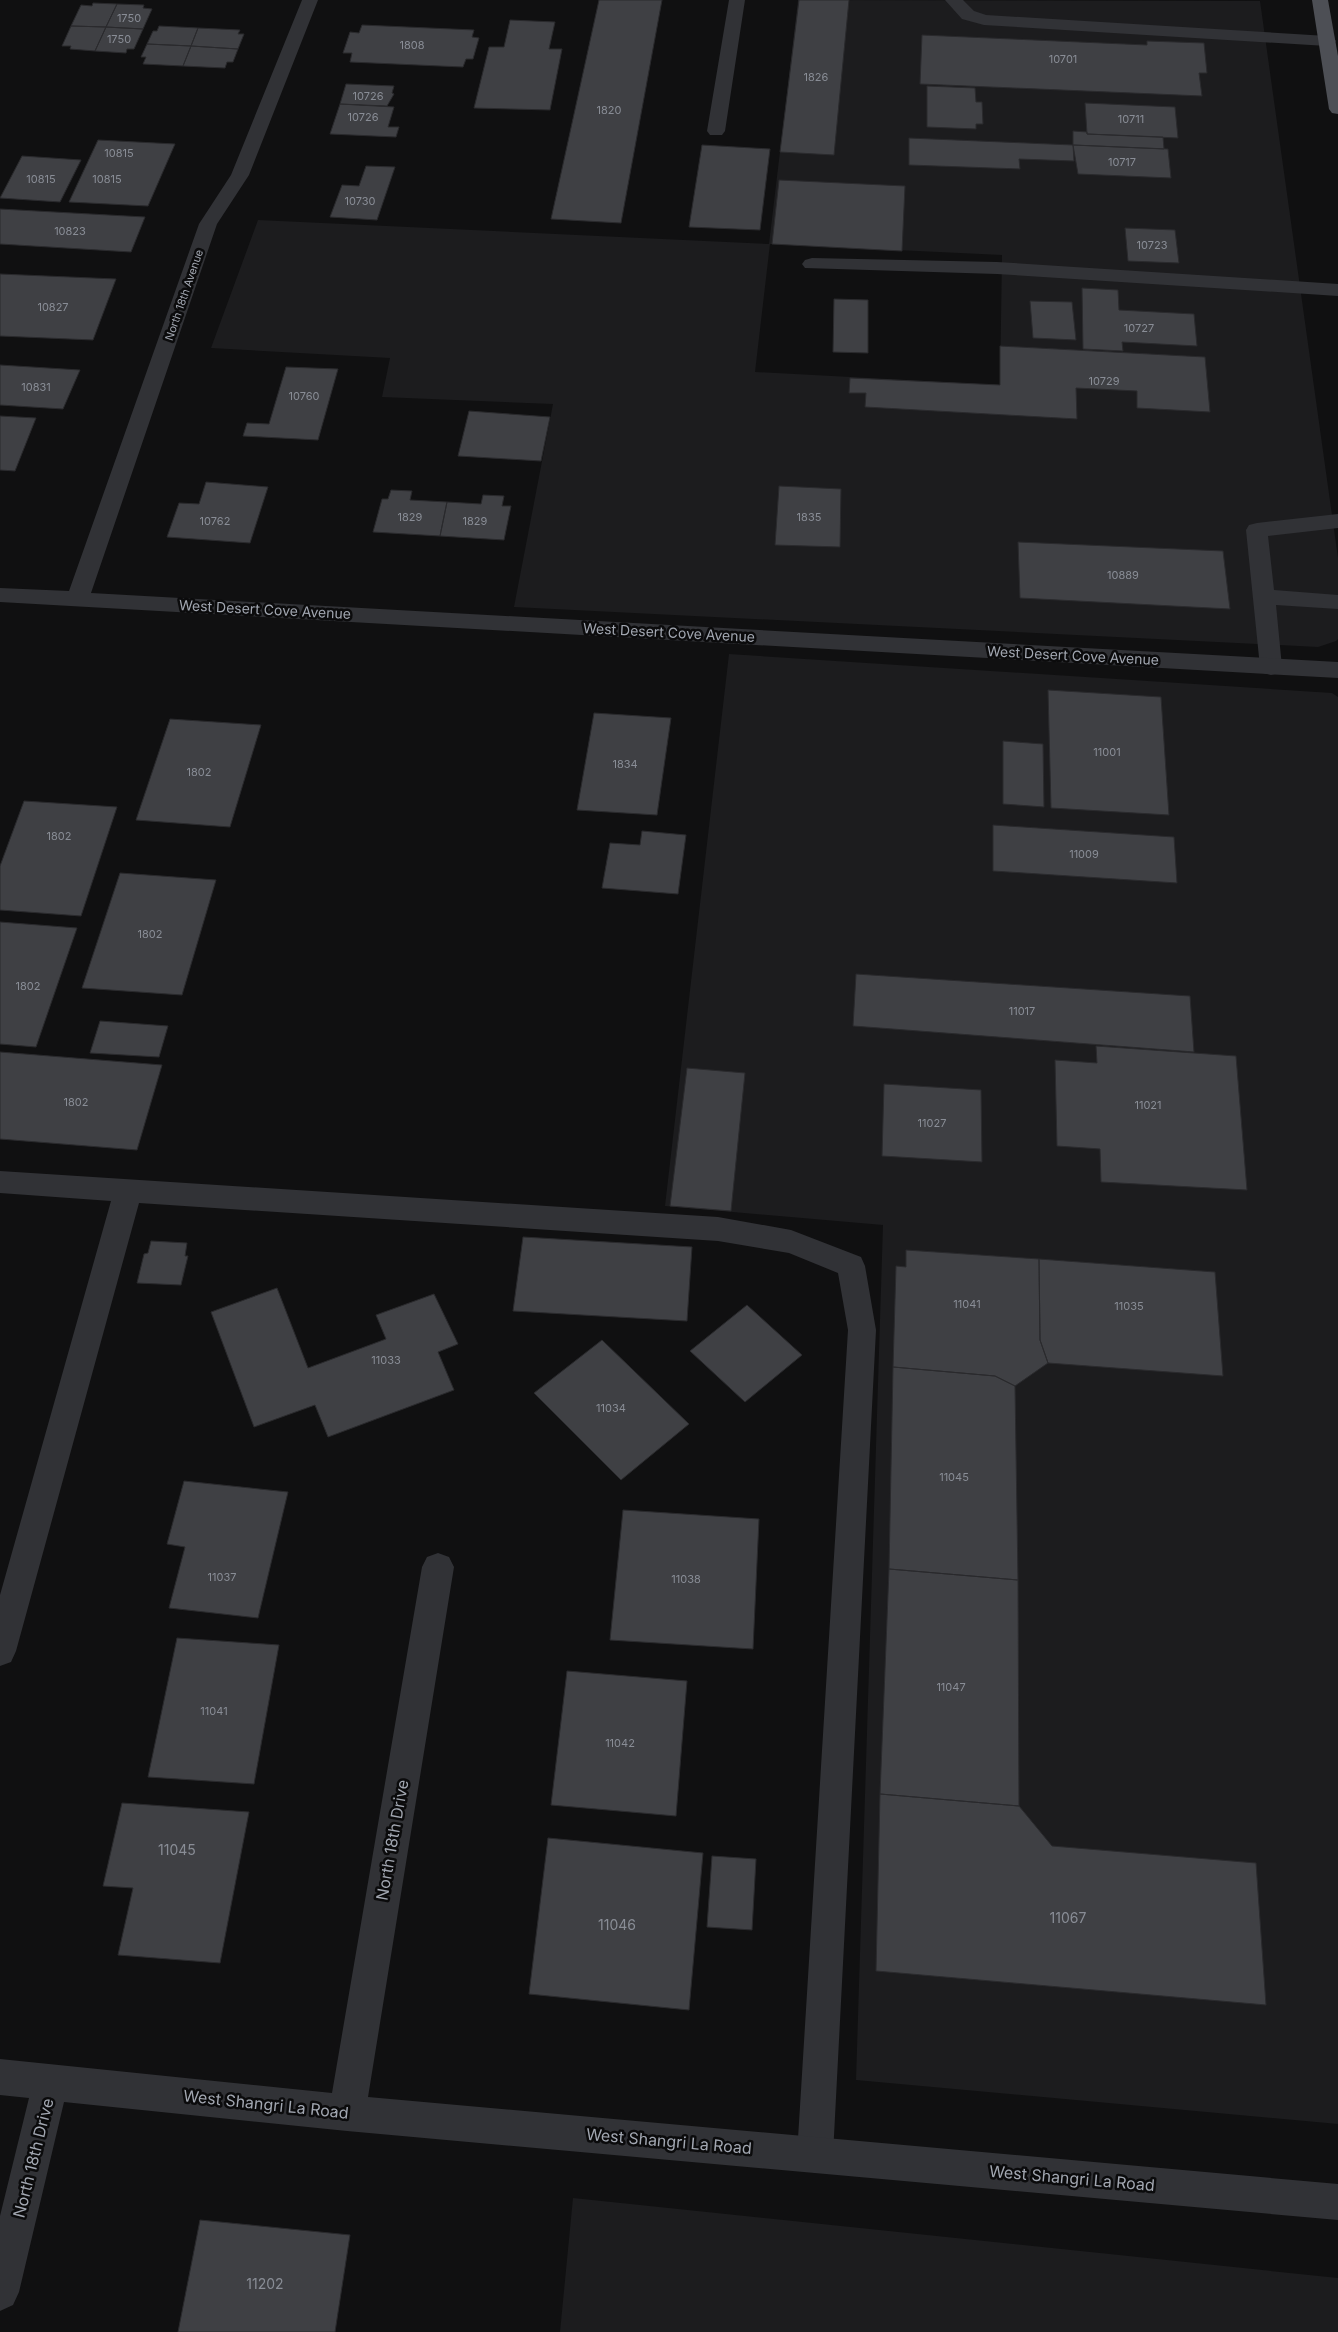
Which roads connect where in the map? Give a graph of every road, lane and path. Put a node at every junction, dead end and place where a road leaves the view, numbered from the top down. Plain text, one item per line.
1 (310, 0) edge
2 (737, 0) edge
3 (953, 0) edge
4 (1320, 0) edge
5 (1326, 41) junction
6 (1338, 109) edge
7 (716, 131) dead end
8 (812, 264) dead end
9 (1338, 290) edge
10 (1338, 521) edge
11 (0, 595) edge
12 (1264, 597) junction
13 (78, 599) junction
14 (1338, 602) edge
15 (1271, 666) junction
16 (1338, 670) edge
17 (0, 1182) edge
18 (128, 1191) junction
19 (438, 1567) dead end
20 (0, 1651) edge
21 (0, 2076) edge
22 (51, 2082) junction
23 (347, 2113) junction
24 (815, 2155) junction
25 (1338, 2202) edge
26 (0, 2292) edge

1 - 13 street, North 18th Avenue
2 - 7 street
3 - 5 street
4 - 5 main road
5 - 6 main road
8 - 9 street
10 - 12 street
11 - 13 street, West Desert Cove Avenue
12 - 14 street
12 - 15 street
13 - 15 street, West Desert Cove Avenue
15 - 16 street, West Desert Cove Avenue
17 - 18 street
18 - 20 street
18 - 24 street
19 - 23 street, North 18th Drive
21 - 22 street, West Shangri La Road
22 - 23 street, West Shangri La Road
22 - 26 street, North 18th Drive
23 - 24 street, West Shangri La Road
24 - 25 street, West Shangri La Road

